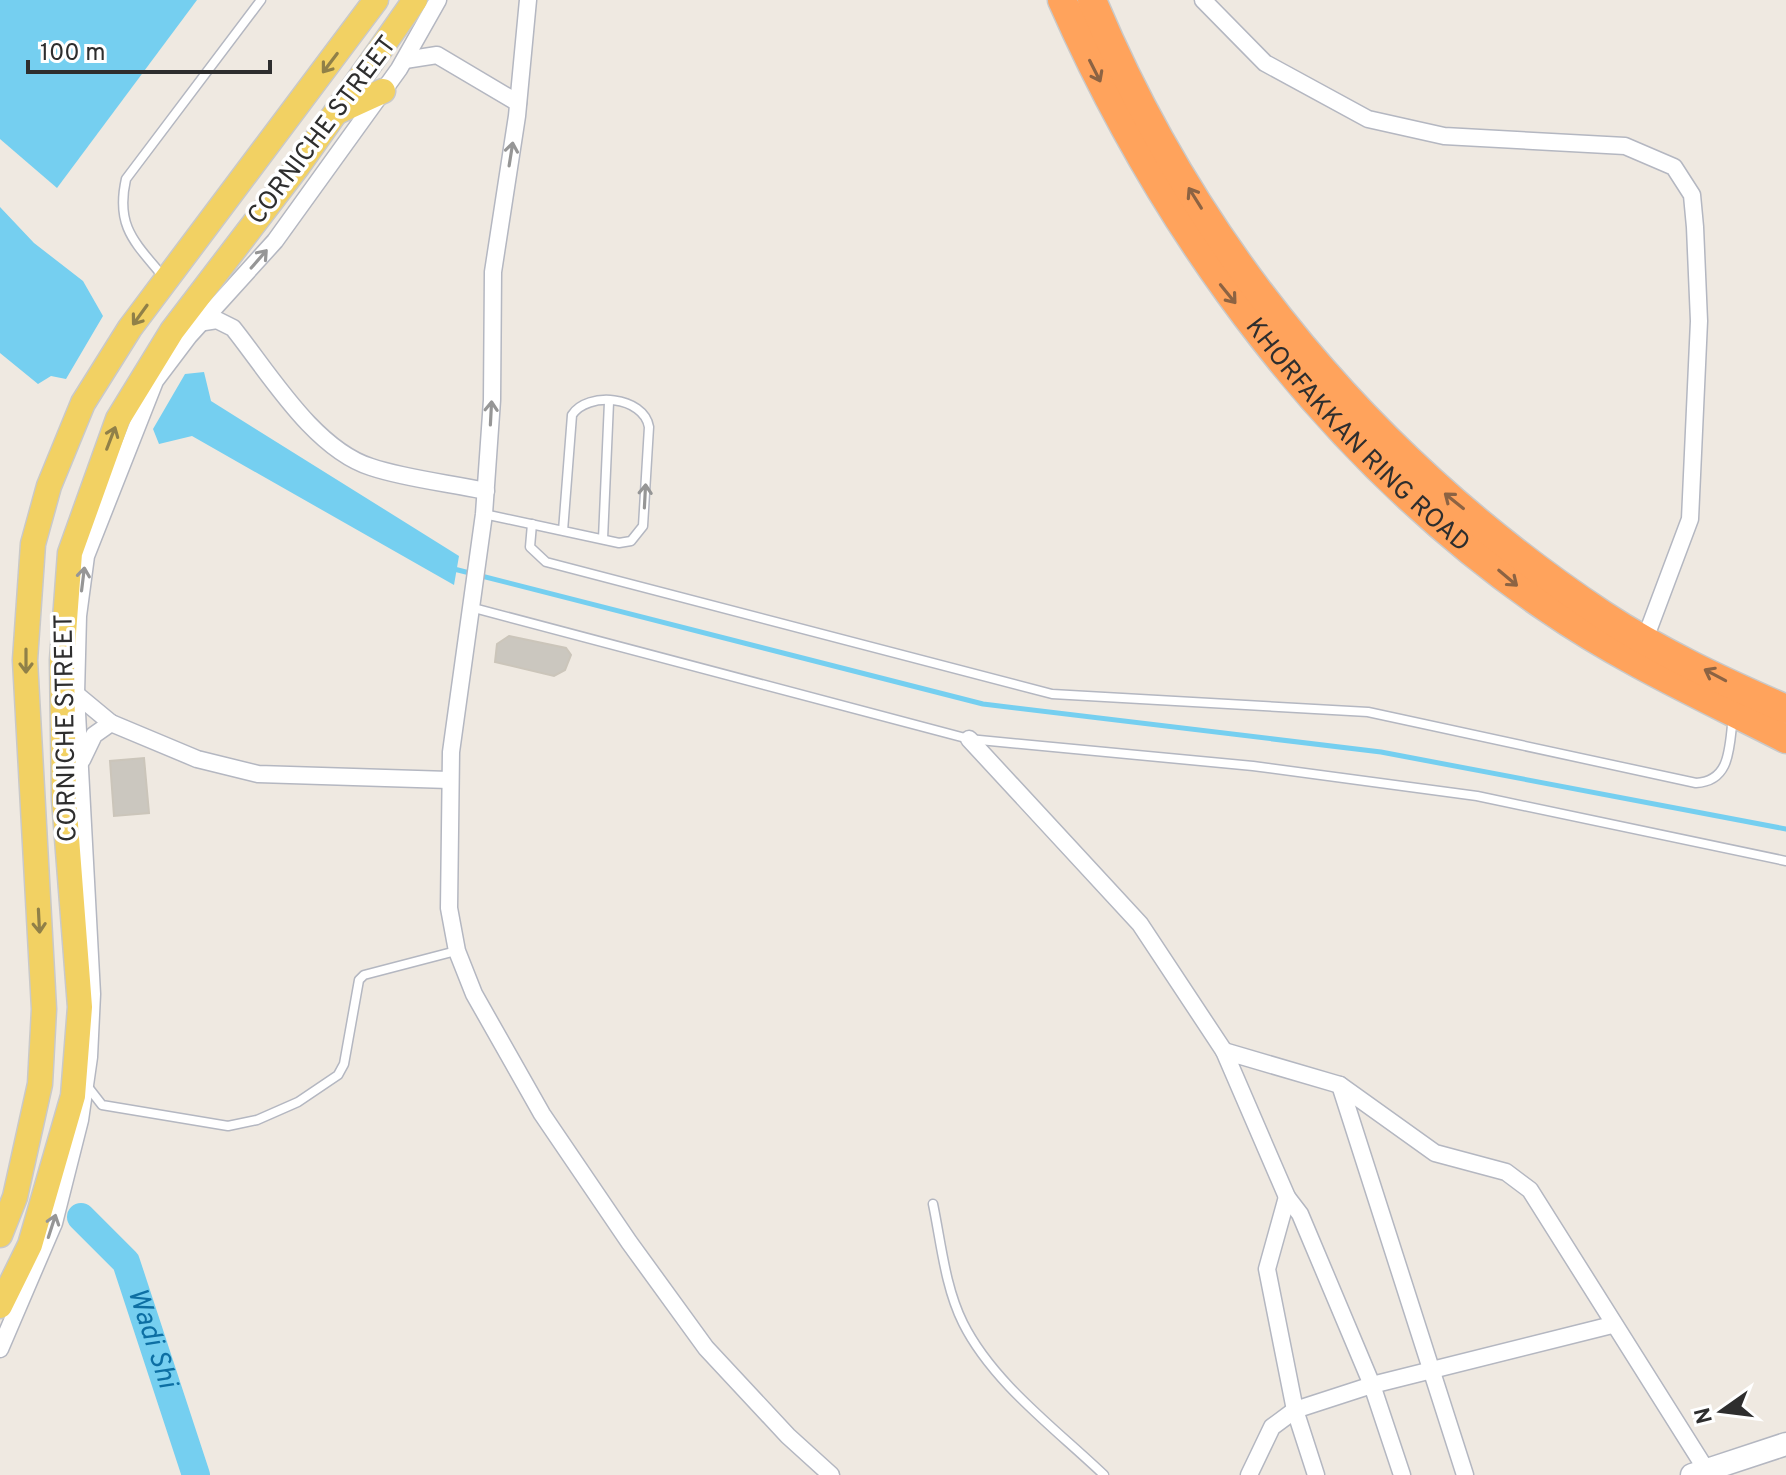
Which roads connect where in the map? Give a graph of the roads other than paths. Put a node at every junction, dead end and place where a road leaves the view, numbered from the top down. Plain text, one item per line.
1 (261, 0) edge
2 (376, 0) edge
3 (415, 0) edge
4 (438, 0) edge
5 (528, 0) edge
6 (1062, 0) edge
7 (1092, 0) edge
8 (1203, 0) edge
9 (424, 27) junction
10 (437, 55) junction
11 (405, 60) junction
12 (383, 91) junction
13 (518, 103) junction
14 (294, 110) junction
15 (335, 113) junction
16 (273, 199) junction
17 (216, 272) junction
18 (166, 280) junction
19 (224, 300) junction
20 (202, 322) junction
21 (233, 328) junction
22 (172, 331) junction
23 (609, 402) junction
24 (486, 491) junction
25 (484, 514) junction
26 (532, 524) junction
27 (563, 531) junction
28 (603, 539) junction
29 (469, 607) junction
30 (1645, 639) junction
31 (62, 651) junction
32 (77, 683) junction
33 (1786, 709) edge
34 (1733, 712) junction
35 (111, 723) junction
36 (969, 739) junction
37 (1786, 739) edge
38 (80, 765) junction
39 (449, 780) junction
40 (1786, 861) edge
41 (87, 878) junction
42 (72, 900) junction
43 (457, 951) junction
44 (42, 970) junction
45 (1224, 1051) junction
46 (1340, 1085) junction
47 (80, 1090) junction
48 (102, 1105) junction
49 (80, 1120) junction
50 (1287, 1197) junction
51 (933, 1204) dead end
52 (0, 1235) edge
53 (26, 1275) junction
54 (0, 1306) edge
55 (1612, 1325) junction
56 (0, 1349) edge
57 (1431, 1369) junction
58 (1372, 1385) junction
59 (1295, 1410) junction
60 (1786, 1444) edge
61 (1699, 1473) edge
62 (831, 1475) edge
63 (1104, 1475) edge
64 (1249, 1475) edge
65 (1316, 1475) edge
66 (1402, 1475) edge
67 (1465, 1475) edge

1 - 18 lane
2 -> 14 main road, CORNICHE STREET
3 - 15 main road, CORNICHE STREET
4 - 9 street
5 - 13 street
6 -> 34 highway, KHORFAKKAN RING ROAD
30 -> 7 highway, KHORFAKKAN RING ROAD
8 - 30 street
9 - 10 street
9 - 11 street
10 - 11 street
10 - 13 street
11 - 12 street
12 - 15 main road
19 -> 12 street
24 -> 13 street
14 - 16 main road
14 - 18 main road, CORNICHE STREET
15 - 16 main road, CORNICHE STREET
16 - 17 main road, CORNICHE STREET
17 - 19 street
17 - 22 main road, CORNICHE STREET
18 -> 44 main road, CORNICHE STREET
19 - 20 street
19 - 21 street
20 - 21 street
20 - 22 street
32 -> 20 street
21 - 24 street
31 -> 22 main road, CORNICHE STREET
23 - 27 lane
23 - 28 lane
28 -> 23 lane
24 - 25 street
25 - 26 lane
25 - 29 street
26 - 27 lane
26 - 34 lane
27 - 28 lane
29 - 36 lane
29 - 39 street
33 -> 30 highway, KHORFAKKAN RING ROAD
31 - 32 main road
31 - 42 main road, CORNICHE STREET
32 - 35 street
32 - 38 street
34 - 37 highway, KHORFAKKAN RING ROAD
35 - 38 street
35 - 39 street
36 - 40 lane
36 - 45 street
38 - 41 street
39 - 43 street
41 - 42 main road
41 - 47 street
42 - 47 main road, CORNICHE STREET
43 - 48 lane
43 - 62 street
44 - 47 main road
44 - 52 main road, CORNICHE STREET
45 - 46 street
45 - 50 street
46 - 55 street
46 - 57 street
47 - 48 lane
47 - 49 street
47 - 53 main road, CORNICHE STREET
48 - 49 lane
53 -> 49 street
50 - 58 street
50 - 59 street
51 - 63 lane
53 - 54 main road, CORNICHE STREET
53 - 56 street
55 - 57 street
55 - 61 street
57 - 58 street
57 - 67 street
58 - 59 street
58 - 66 street
59 - 64 street
59 - 65 street
60 - 61 street

